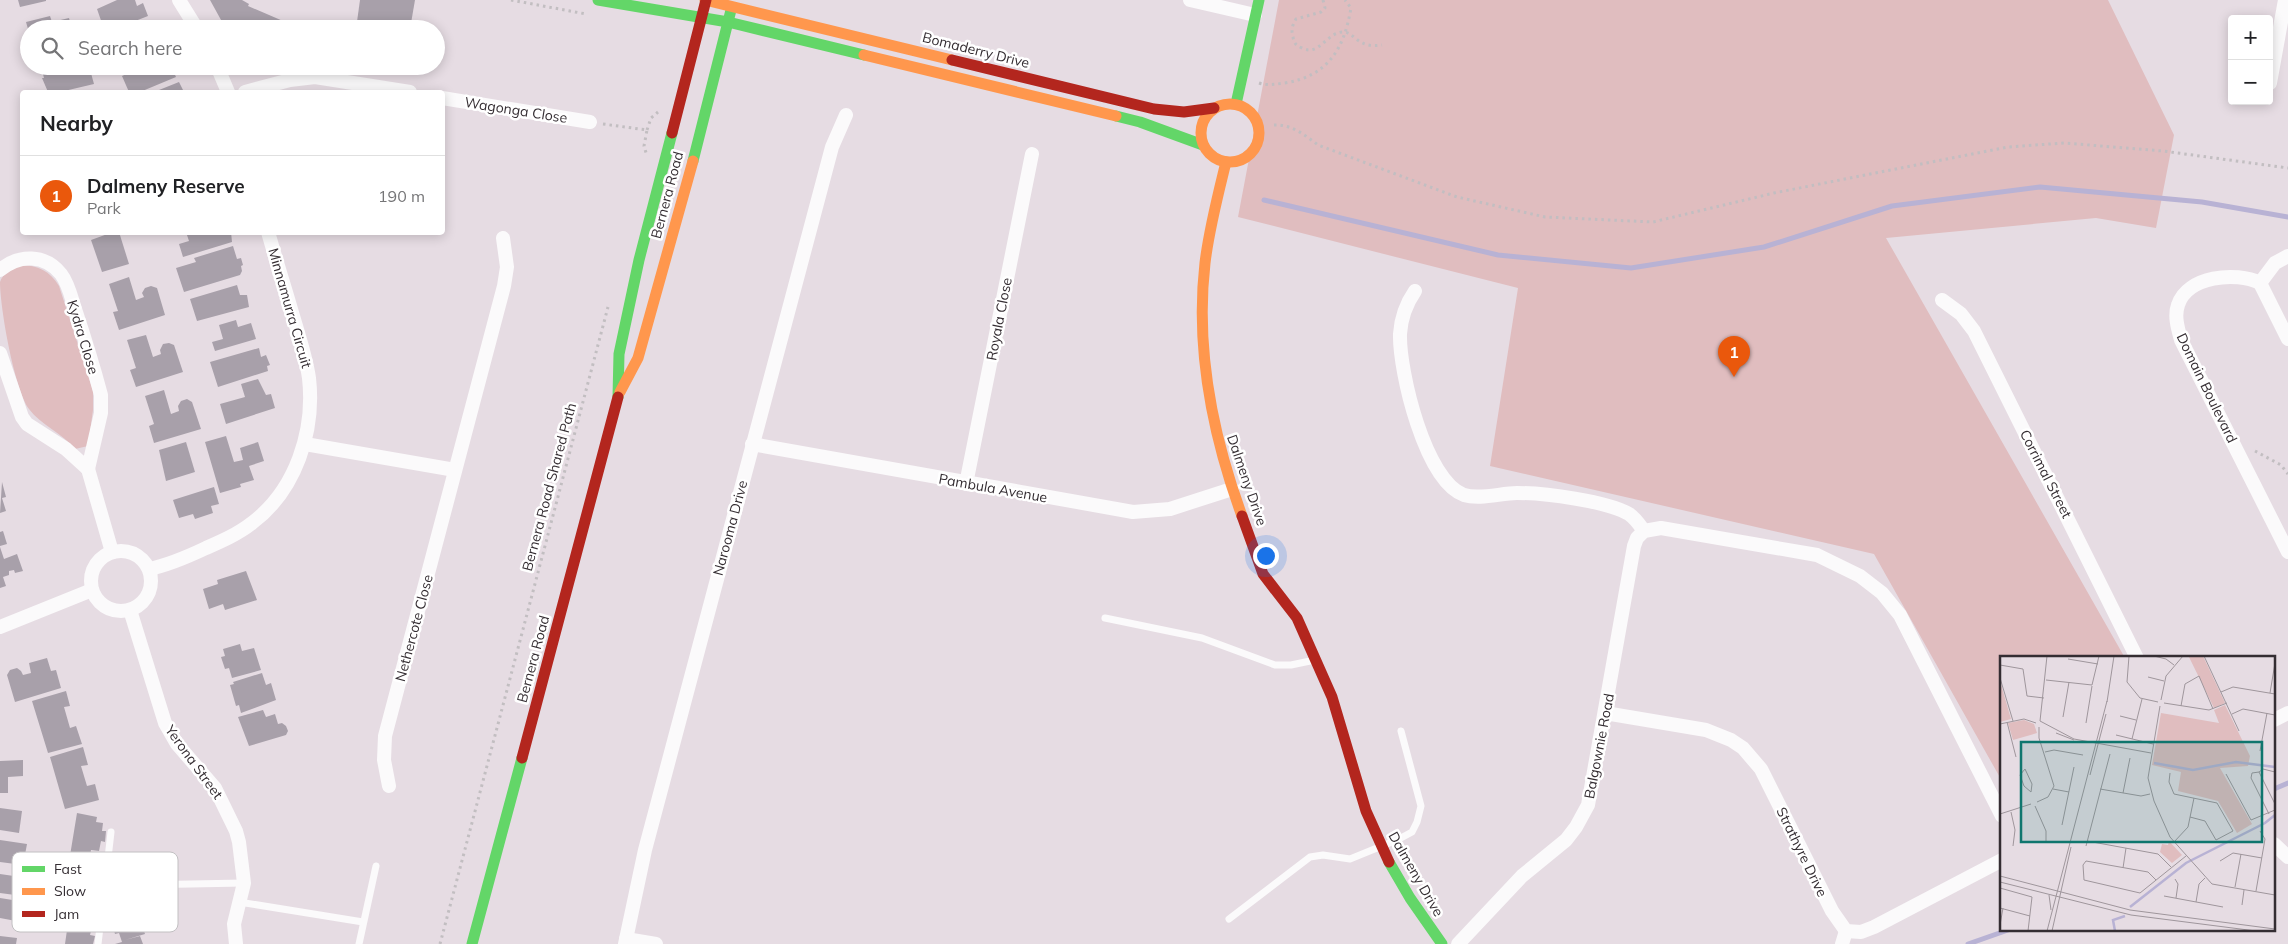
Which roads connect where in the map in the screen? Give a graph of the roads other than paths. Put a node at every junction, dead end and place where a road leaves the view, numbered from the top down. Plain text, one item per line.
1 (179, 0) edge
2 (598, 0) edge
3 (706, 0) edge
4 (1190, 0) edge
5 (1258, 0) edge
6 (2285, 0) edge
7 (733, 3) edge
8 (1255, 15) junction
9 (702, 18) junction
10 (191, 20) edge
11 (728, 22) junction
12 (2273, 66) edge
13 (221, 75) edge
14 (227, 90) edge
15 (252, 90) edge
16 (397, 90) edge
17 (445, 98) edge
18 (1236, 104) junction
19 (1214, 108) junction
20 (846, 115) dead end
21 (590, 122) road end
22 (1203, 145) junction
23 (1032, 154) dead end
24 (1226, 162) junction
25 (269, 235) edge
26 (503, 238) dead end
27 (2288, 256) edge
28 (0, 270) edge
29 (2260, 283) junction
30 (1415, 291) dead end
31 (1942, 300) dead end
32 (2288, 339) edge
33 (0, 353) edge
34 (619, 394) junction
35 (305, 444) junction
36 (752, 444) junction
37 (88, 469) junction
38 (455, 470) junction
39 (966, 484) junction
40 (1232, 489) junction
41 (1644, 531) junction
42 (112, 552) junction
43 (2288, 552) edge
44 (149, 569) junction
45 (92, 590) junction
46 (130, 610) junction
47 (1105, 618) dead end
48 (0, 627) edge
49 (2136, 656) edge
50 (1315, 660) junction
51 (1605, 713) junction
52 (2288, 713) edge
53 (2276, 719) edge
54 (1401, 731) dead end
55 (389, 786) dead end
56 (2000, 812) edge
57 (111, 832) dead end
58 (1381, 846) junction
59 (2276, 846) edge
60 (109, 852) edge
61 (2288, 857) edge
62 (2000, 861) edge
63 (376, 866) dead end
64 (244, 883) junction
65 (178, 884) edge
66 (239, 902) junction
67 (1229, 919) dead end
68 (363, 922) junction
69 (1846, 930) junction
70 (626, 941) edge
71 (236, 944) edge
72 (359, 944) edge
73 (473, 944) edge
74 (656, 944) edge
75 (1442, 944) edge
76 (1458, 944) edge
77 (1842, 944) edge

1 - 10 street
2 - 9 street
3 - 7 street, Bomaderry Drive
3 - 9 street, Bernera Road
4 - 8 street
5 - 8 street
6 - 12 street
7 - 11 street, Bernera Road
7 - 19 street, Bomaderry Drive
8 - 18 street
9 - 11 street
9 - 34 street, Bernera Road
11 - 22 street
11 - 34 street, Bernera Road
13 - 14 street
15 - 16 street
17 - 21 street, Wagonga Close
18 - 19 street
18 - 24 street
19 - 22 street
20 - 36 street, Narooma Drive
22 - 24 street
23 - 39 street, Royala Close
24 - 40 street, Dalmeny Drive
25 - 35 street, Minnamurra Circuit
26 - 38 street, Nethercote Close
27 - 29 street
28 - 37 street, Kydra Close
29 - 32 street
29 - 43 street, Domain Boulevard
30 - 41 street
31 - 49 street, Corrimal Street
33 - 37 street
34 - 73 street, Bernera Road
35 - 38 street
35 - 44 street, Minnamurra Circuit
36 - 39 street, Pambula Avenue
36 - 70 street, Narooma Drive
37 - 42 street, Kydra Close
38 - 55 street, Nethercote Close
39 - 40 street, Pambula Avenue
40 - 50 street, Dalmeny Drive
41 - 51 street, Balgownie Road
41 - 56 street
42 - 44 street
42 - 45 street
44 - 46 street
45 - 46 street
45 - 48 street
46 - 64 street, Yerona Street
47 - 50 lane
50 - 58 street, Dalmeny Drive
51 - 69 street, Strathyre Drive
51 - 76 street, Balgownie Road
52 - 53 street
54 - 58 lane
57 - 60 lane
58 - 67 lane
58 - 75 street, Dalmeny Drive
59 - 61 street
62 - 69 street
63 - 68 lane
64 - 65 lane
64 - 66 street, Yerona Street
66 - 68 lane
66 - 71 street, Yerona Street
68 - 72 lane
69 - 77 street
70 - 74 street

